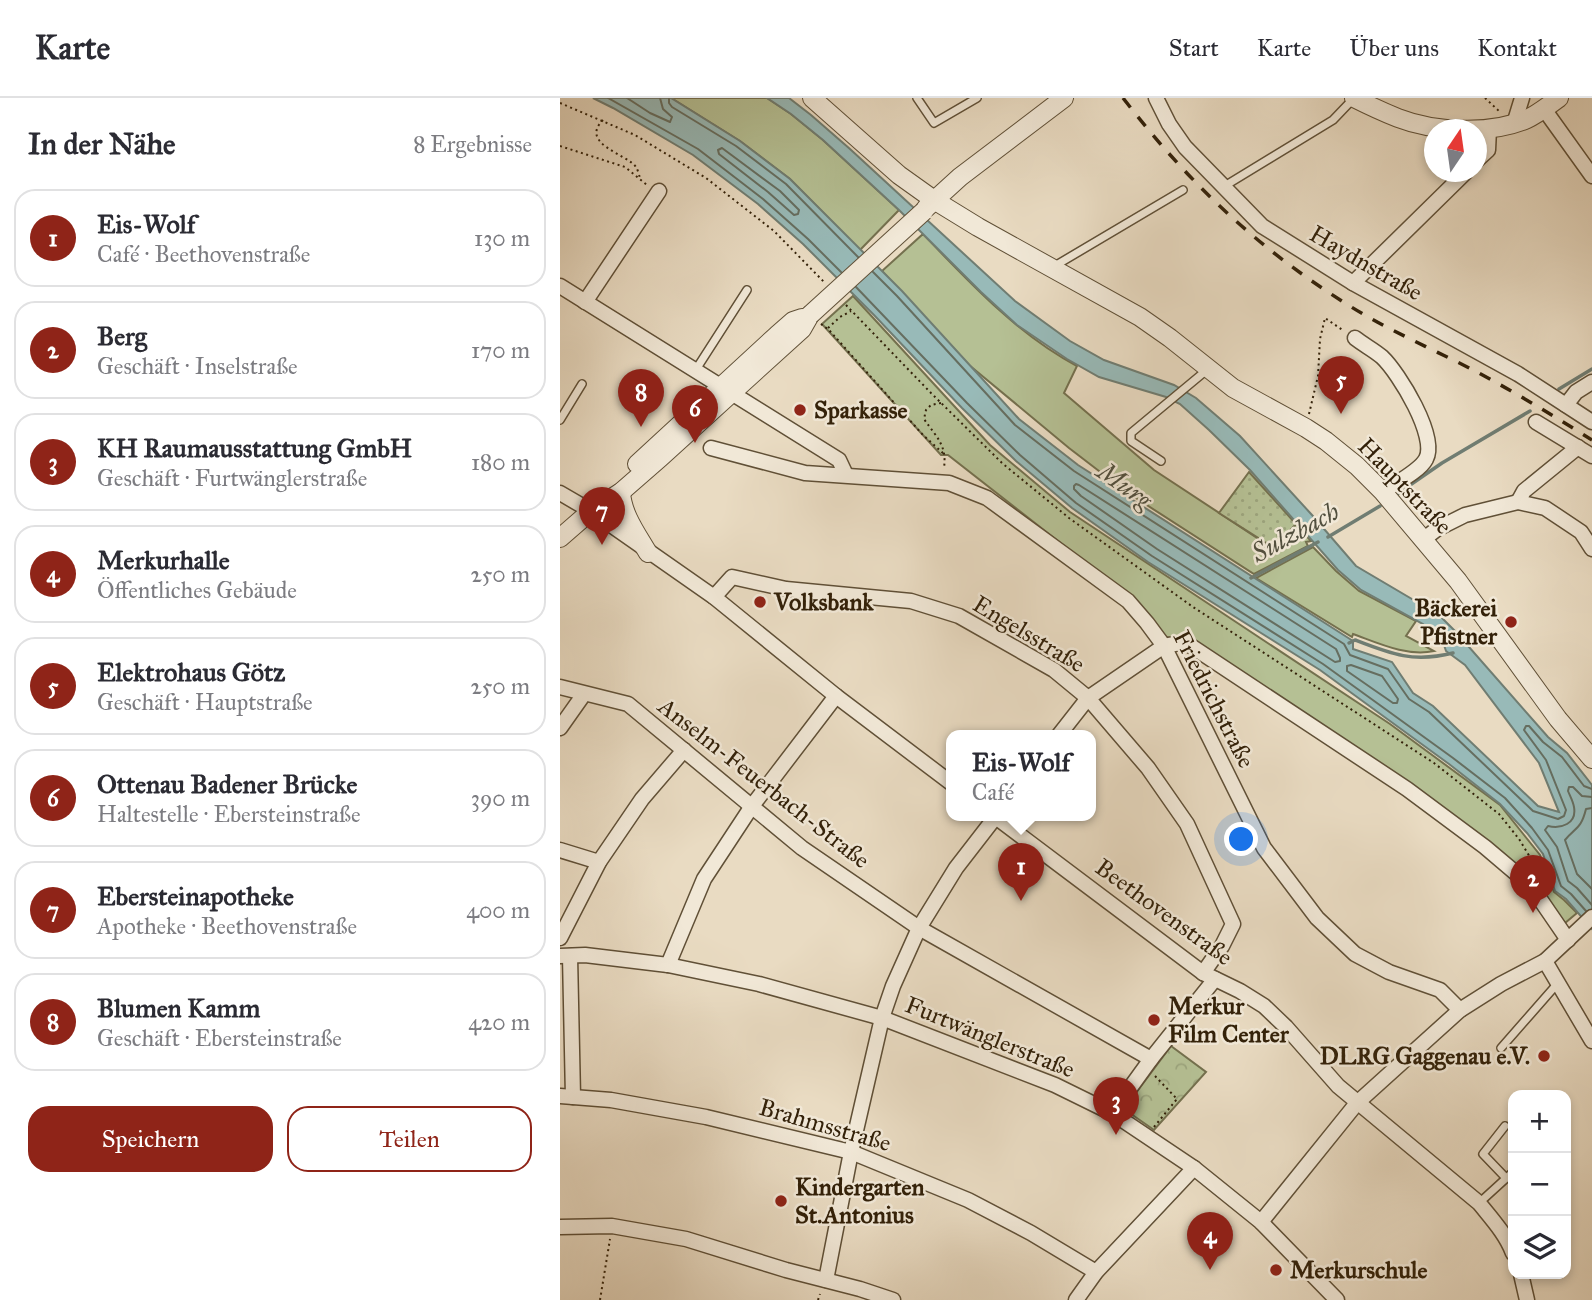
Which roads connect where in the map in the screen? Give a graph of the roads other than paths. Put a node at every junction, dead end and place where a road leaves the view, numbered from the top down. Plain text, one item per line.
1 (812, 98) edge
2 (917, 98) edge
3 (977, 98) edge
4 (1064, 98) edge
5 (1156, 98) edge
6 (1354, 98) edge
7 (1522, 98) edge
8 (1551, 103) edge
9 (1514, 124) junction
10 (1489, 129) junction
11 (1487, 151) edge
12 (1592, 176) edge
13 (1456, 182) edge
14 (1222, 187) junction
15 (1183, 190) dead end
16 (659, 191) road end
17 (929, 205) junction
18 (1052, 268) junction
19 (1353, 284) junction
20 (560, 286) edge
21 (747, 290) dead end
22 (585, 302) junction
23 (1355, 338) road end
24 (1209, 369) junction
25 (695, 371) junction
26 (1592, 382) edge
27 (582, 384) dead end
28 (726, 390) junction
29 (1566, 405) junction
30 (560, 420) edge
31 (1536, 422) dead end
32 (1592, 422) edge
33 (1578, 447) junction
34 (710, 448) dead end
35 (1592, 456) edge
36 (1161, 461) dead end
37 (846, 475) junction
38 (621, 492) junction
39 (1383, 492) junction
40 (560, 493) edge
41 (1518, 502) junction
42 (591, 512) junction
43 (560, 538) edge
44 (1424, 540) junction
45 (1592, 549) edge
46 (648, 553) junction
47 (714, 597) junction
48 (1164, 646) junction
49 (560, 687) edge
50 (584, 694) junction
51 (836, 696) junction
52 (1088, 698) junction
53 (560, 728) edge
54 (1063, 730) edge
55 (684, 750) junction
56 (1592, 759) edge
57 (946, 779) edge
58 (752, 806) junction
59 (991, 821) edge
60 (1002, 821) edge
61 (560, 850) edge
62 (599, 862) junction
63 (1588, 921) edge
64 (919, 928) junction
65 (560, 939) edge
66 (1568, 940) junction
67 (565, 956) edge
68 (1545, 961) junction
69 (668, 965) junction
70 (1209, 976) junction
71 (1558, 982) junction
72 (1460, 1010) junction
73 (882, 1018) junction
74 (1592, 1041) edge
75 (1501, 1048) dead end
76 (1148, 1063) junction
77 (567, 1096) edge
78 (1357, 1103) junction
79 (1112, 1113) junction
80 (1505, 1126) dead end
81 (851, 1152) junction
82 (1194, 1168) junction
83 (1506, 1178) joint
84 (1479, 1203) junction
85 (1261, 1222) junction
86 (560, 1227) edge
87 (1508, 1242) edge
88 (1096, 1272) junction
89 (1522, 1279) edge
90 (826, 1280) junction
91 (1084, 1297) edge
92 (893, 1300) edge
93 (1337, 1300) edge
94 (1527, 1300) edge

1 - 17 street, Hauptstraße
2 - 3 lane
4 - 17 street
5 - 14 street, Haydnstraße
6 - 10 street
6 - 14 lane
7 - 9 street
8 - 9 street
8 - 12 street
9 - 10 street
10 - 11 street
13 - 19 street
14 - 19 street, Haydnstraße
15 - 18 lane
16 - 22 street
17 - 18 street, Hauptstraße
17 - 28 street, bridge
18 - 24 street, Hauptstraße
19 - 29 street, Haydnstraße
20 - 22 street
21 - 25 lane
22 - 25 street
23 - 39 street
24 - 36 lane
24 - 39 street, Hauptstraße
25 - 28 street
26 - 29 street
27 - 30 lane
28 - 37 street
28 - 38 street
28 - 42 street
29 - 32 street, Haydnstraße
31 - 33 street
33 - 35 street
33 - 41 street
34 - 37 street, Friedrichstraße
37 - 48 street, Friedrichstraße
38 - 42 street
38 - 46 street
39 - 44 street, Hauptstraße
40 - 42 street
41 - 44 street
41 - 45 street
42 - 43 street
42 - 46 street
44 - 56 street, Hauptstraße
46 - 47 street
47 - 51 street
47 - 52 street, Engelsstraße
48 - 52 street
48 - 66 street
48 - 72 street, Friedrichstraße
49 - 50 street, Anselm-Feuerbach-Straße
50 - 53 street
50 - 55 street, Anselm-Feuerbach-Straße
51 - 57 street
51 - 58 street
52 - 54 street
52 - 70 street, Engelsstraße
55 - 58 street, Anselm-Feuerbach-Straße
55 - 62 street
58 - 64 street, Anselm-Feuerbach-Straße
58 - 69 street
59 - 64 street
60 - 70 street, Beethovenstraße
61 - 62 street
62 - 65 street
63 - 66 street
64 - 73 street
64 - 76 street, Anselm-Feuerbach-Straße
66 - 68 street
67 - 69 street, Furtwänglerstraße
67 - 77 street
68 - 71 street
68 - 72 street
69 - 73 street, Furtwänglerstraße
70 - 76 street
70 - 78 street, Beethovenstraße
71 - 74 street
71 - 75 lane
72 - 78 street
73 - 79 street, Furtwänglerstraße
73 - 81 street
76 - 79 street
77 - 81 street, Brahmsstraße
78 - 84 street, Beethovenstraße
78 - 85 street
79 - 82 street, Furtwänglerstraße
80 - 83 lane
81 - 88 street, Brahmsstraße
81 - 90 street
82 - 85 street, Furtwänglerstraße
82 - 88 street
83 - 84 lane
84 - 87 street, Beethovenstraße
85 - 93 street, Furtwänglerstraße
86 - 90 street
88 - 91 street
89 - 94 street
90 - 92 street

